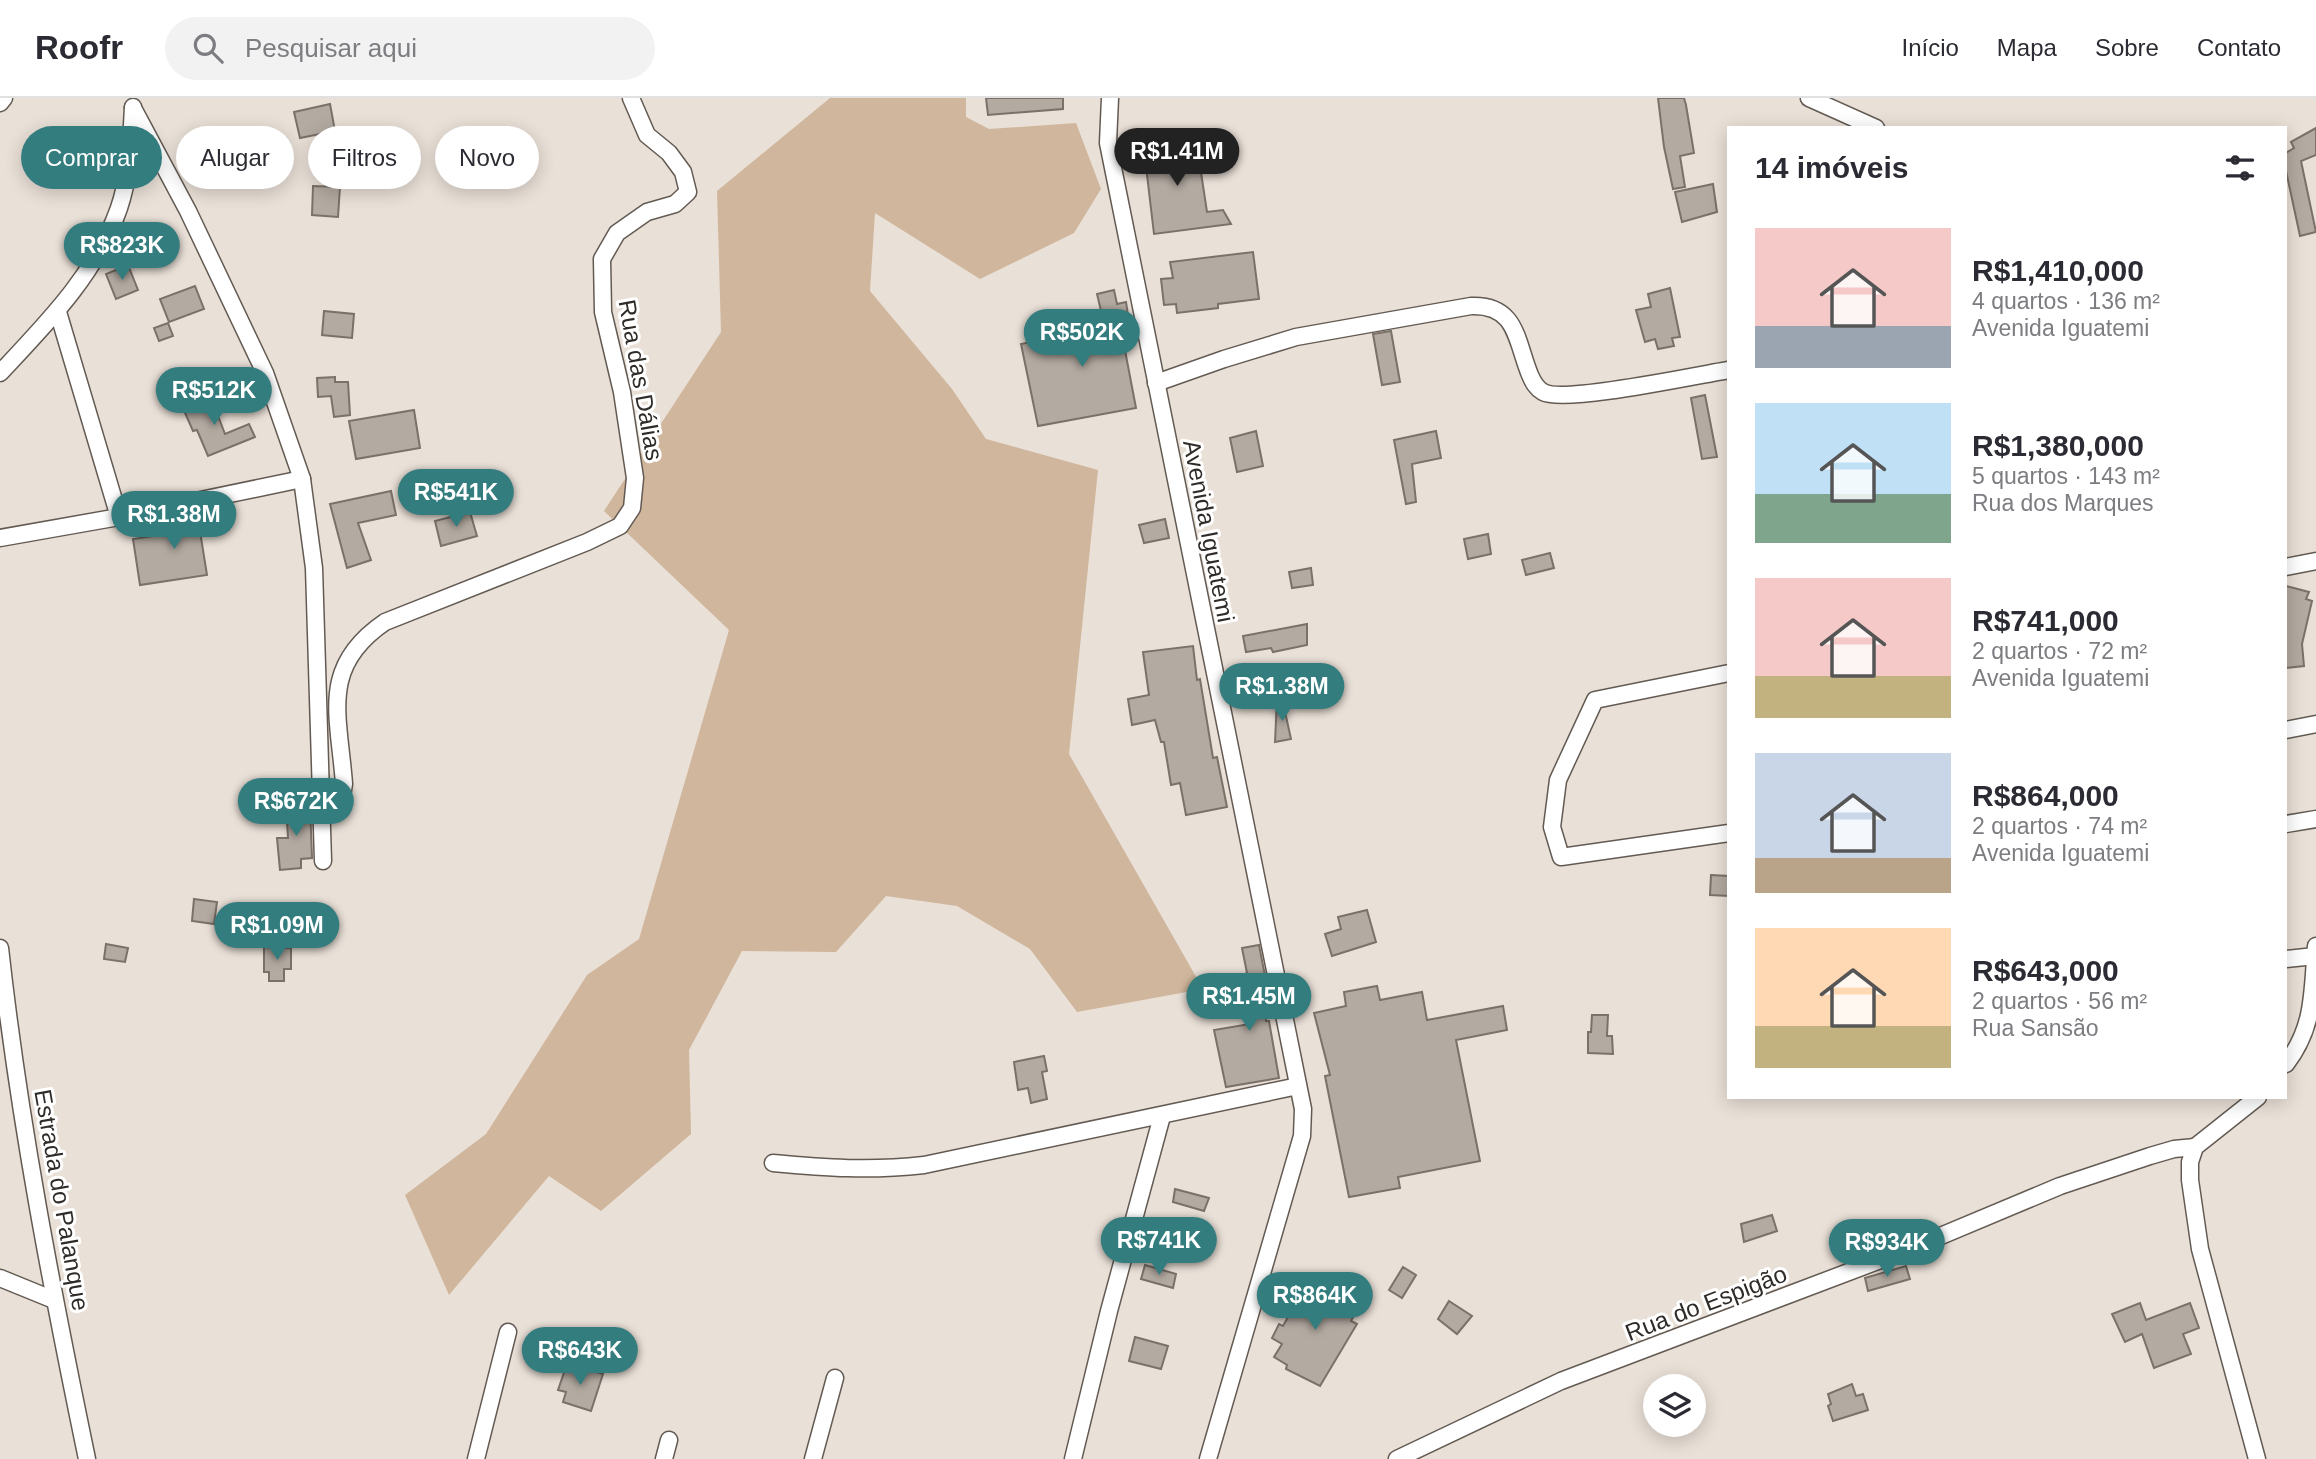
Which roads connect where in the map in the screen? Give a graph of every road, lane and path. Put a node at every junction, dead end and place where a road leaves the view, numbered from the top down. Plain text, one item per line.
1 (4, 98) edge
2 (631, 98) edge
3 (1110, 98) edge
4 (1809, 98) edge
5 (0, 103) edge
6 (132, 103) edge
7 (1872, 126) edge
8 (58, 312) junction
9 (1727, 370) edge
10 (0, 373) edge
11 (1156, 383) junction
12 (302, 479) junction
13 (119, 517) junction
14 (0, 538) edge
15 (2316, 561) edge
16 (2287, 567) edge
17 (1727, 673) edge
18 (2316, 724) edge
19 (2287, 730) edge
20 (322, 811) junction
21 (2316, 820) edge
22 (2287, 824) edge
23 (1727, 833) edge
24 (323, 861) dead end
25 (0, 948) edge
26 (2316, 951) edge
27 (2287, 959) edge
28 (2287, 1063) edge
29 (1298, 1086) junction
30 (2255, 1099) edge
31 (1161, 1116) junction
32 (2195, 1147) junction
33 (773, 1163) dead end
34 (0, 1278) edge
35 (54, 1300) junction
36 (508, 1332) dead end
37 (835, 1378) dead end
38 (669, 1440) dead end
39 (87, 1459) edge
40 (476, 1459) edge
41 (664, 1459) edge
42 (813, 1459) edge
43 (1073, 1459) edge
44 (1208, 1459) edge
45 (1397, 1459) edge
46 (2257, 1459) edge

1 - 5 street
2 - 20 street, Rua das Dálias
3 - 11 street, Avenida Iguatemi
4 - 7 street
6 - 8 street
6 - 12 street
8 - 10 street
8 - 13 street
9 - 11 street
11 - 29 street, Avenida Iguatemi
12 - 13 street
12 - 20 street
13 - 14 street
15 - 16 street
17 - 23 street
18 - 19 street
20 - 24 street
21 - 22 street
25 - 35 street, Estrada do Palanque
26 - 27 street
26 - 28 street
29 - 31 street
29 - 44 street, Avenida Iguatemi
30 - 32 street
31 - 33 street
31 - 43 street
32 - 45 street, Rua do Espigão
32 - 46 street
34 - 35 street
35 - 39 street, Estrada do Palanque
36 - 40 street
37 - 42 street
38 - 41 street

